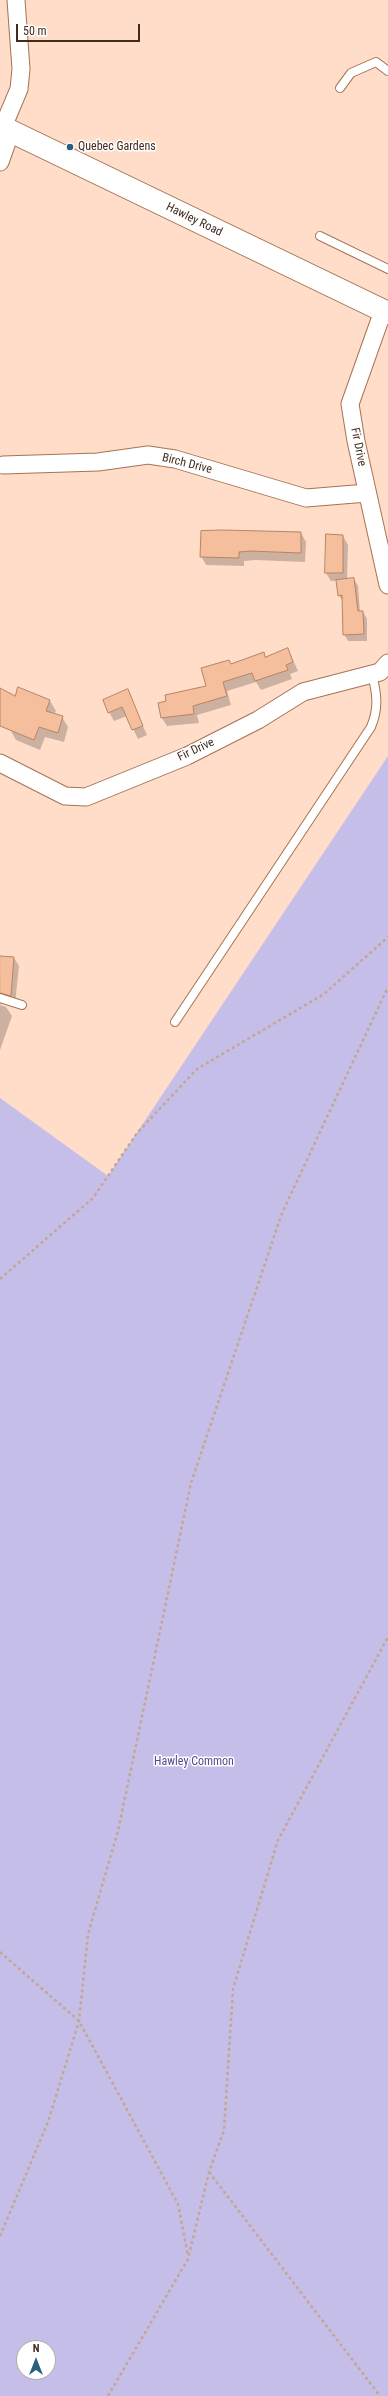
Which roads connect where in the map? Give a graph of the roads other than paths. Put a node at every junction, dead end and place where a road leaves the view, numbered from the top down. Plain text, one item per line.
1 (16, 0) edge
2 (388, 71) edge
3 (340, 88) dead end
4 (5, 128) edge
5 (0, 162) edge
6 (320, 236) dead end
7 (388, 269) edge
8 (386, 312) edge
9 (3, 465) dead end
10 (367, 493) junction
11 (388, 585) edge
12 (388, 663) edge
13 (372, 674) junction
14 (0, 764) edge
15 (0, 998) edge
16 (22, 1005) dead end
17 (174, 1022) dead end

1 - 4 street
2 - 3 lane
4 - 5 street
4 - 8 main road, Hawley Road
6 - 7 lane
8 - 10 street, Fir Drive
9 - 10 street, Birch Drive
10 - 11 street, Fir Drive
12 - 13 street, Fir Drive
13 - 14 street, Fir Drive
13 - 17 lane
15 - 16 lane

